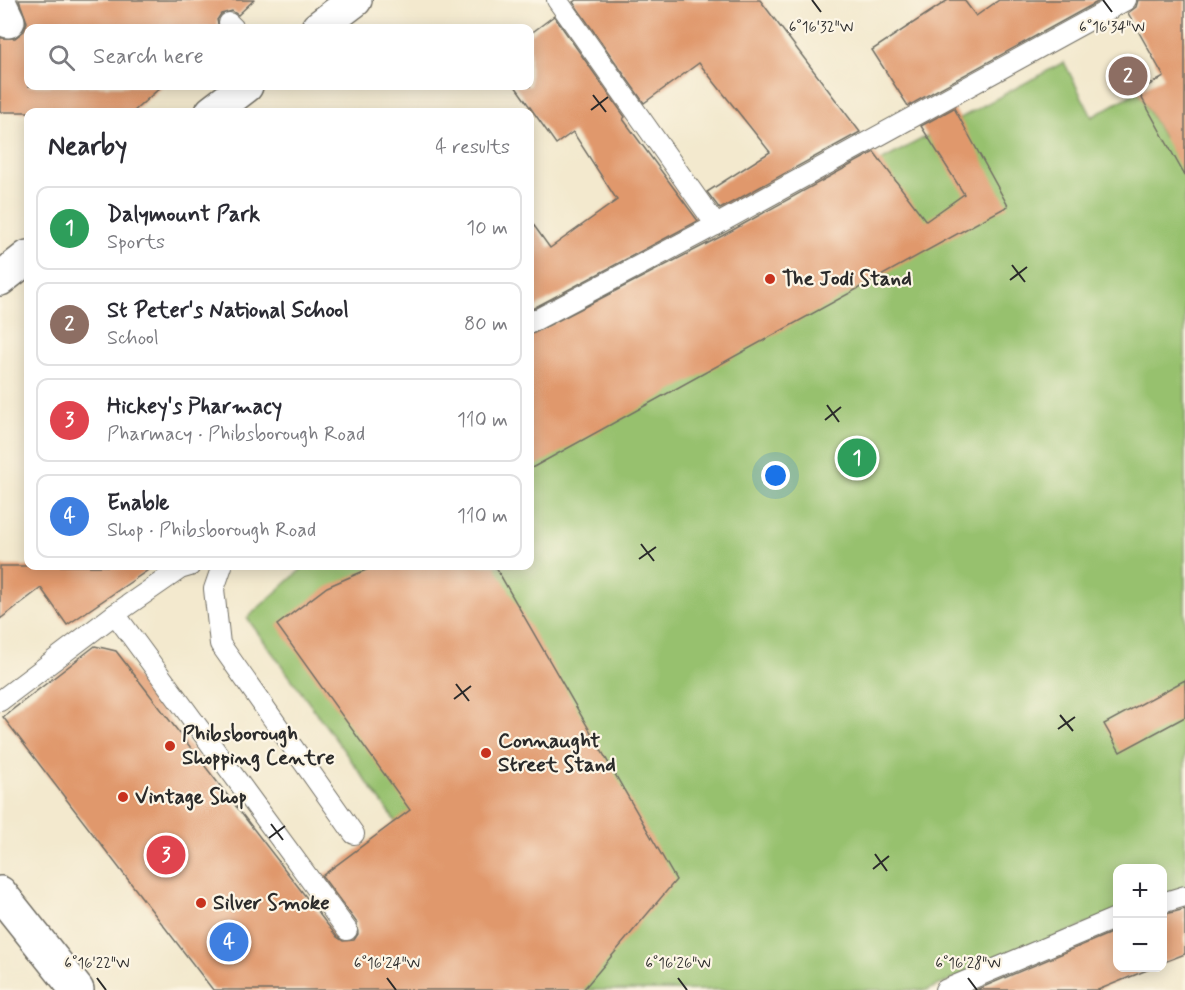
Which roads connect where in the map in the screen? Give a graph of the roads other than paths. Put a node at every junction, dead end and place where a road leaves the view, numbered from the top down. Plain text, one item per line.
1 (355, 0) edge
2 (557, 0) edge
3 (1126, 0) edge
4 (323, 24) edge
5 (241, 90) edge
6 (218, 108) edge
7 (716, 225) junction
8 (24, 260) edge
9 (0, 279) edge
10 (534, 321) edge
11 (179, 570) edge
12 (221, 570) edge
13 (115, 614) junction
14 (0, 701) edge
15 (354, 834) dead end
16 (0, 893) edge
17 (1185, 896) edge
18 (1167, 901) edge
19 (1116, 918) edge
20 (347, 930) dead end
21 (77, 990) edge
22 (945, 990) edge

1 - 4 main road
2 - 7 lane
3 - 7 lane
5 - 6 main road
7 - 10 lane
8 - 9 main road
11 - 13 lane
12 - 15 lane
13 - 14 lane
13 - 20 lane
16 - 21 main road
17 - 18 lane
19 - 22 lane

